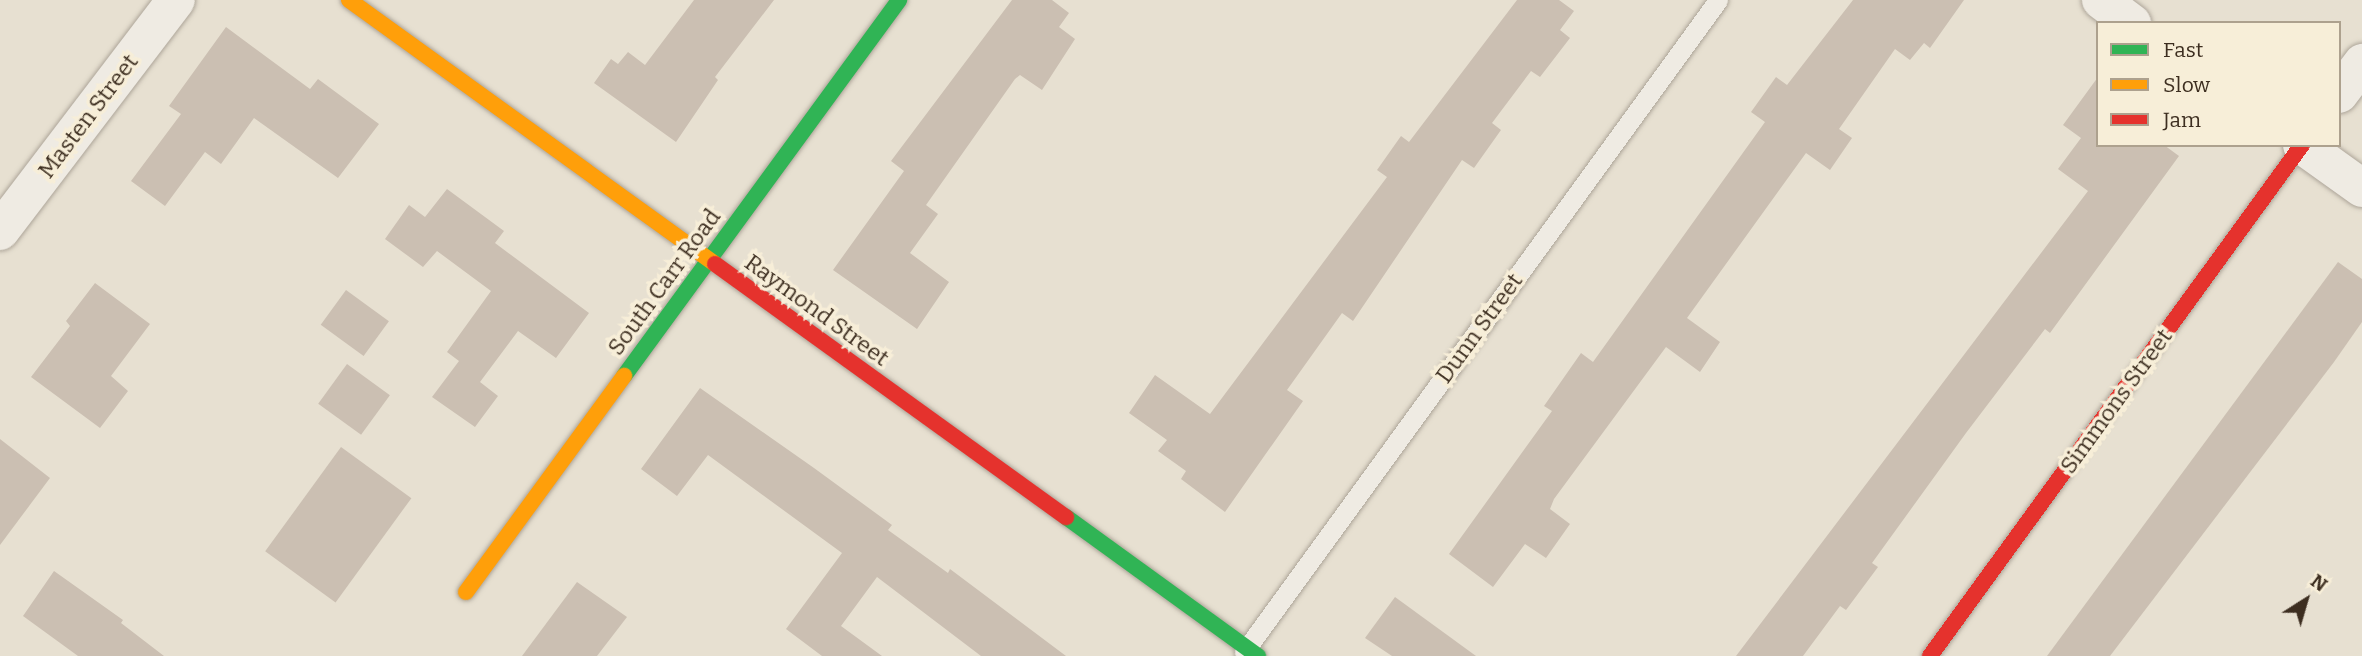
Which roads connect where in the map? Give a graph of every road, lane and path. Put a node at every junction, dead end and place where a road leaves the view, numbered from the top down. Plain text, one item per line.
1 (176, 0) edge
2 (349, 0) edge
3 (900, 0) edge
4 (1718, 0) edge
5 (2101, 0) edge
6 (2129, 21) edge
7 (2362, 64) edge
8 (2341, 91) edge
9 (2301, 147) edge
10 (2305, 147) edge
11 (2362, 188) edge
12 (0, 231) edge
13 (708, 259) junction
14 (466, 592) dead end
15 (1248, 653) edge
16 (1930, 656) edge

1 - 12 street, Masten Street
2 - 13 street, Raymond Street
3 - 13 street, South Carr Road
4 - 15 lane, Dunn Street
5 - 6 street
7 - 8 street
9 - 16 street, Simmons Street
10 - 11 street
13 - 14 street, South Carr Road
13 - 15 street, Raymond Street

